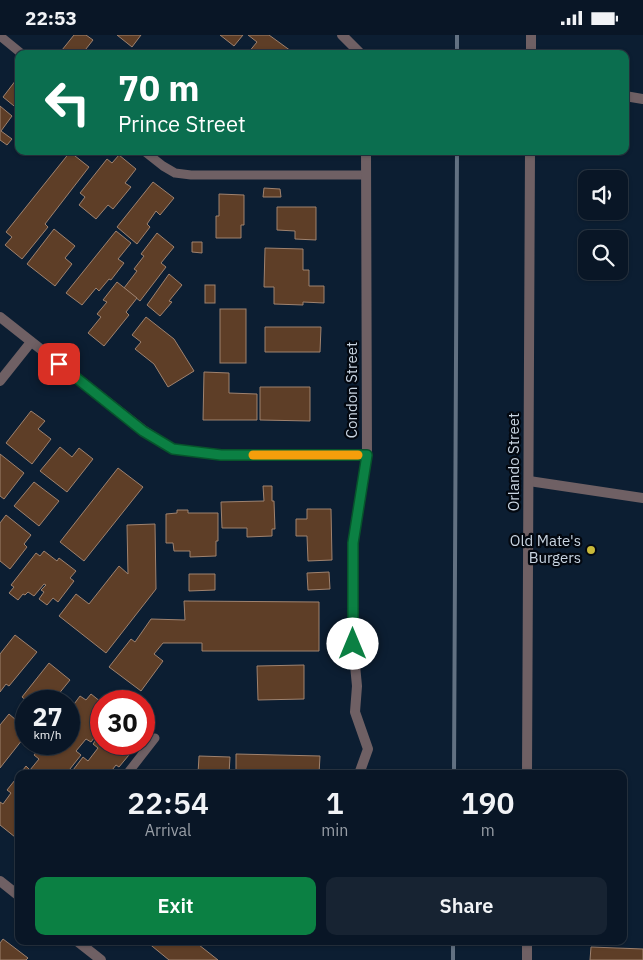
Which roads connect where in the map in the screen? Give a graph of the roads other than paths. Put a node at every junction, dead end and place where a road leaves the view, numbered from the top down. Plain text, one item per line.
1 (342, 35) edge
2 (531, 35) edge
3 (0, 36) edge
4 (17, 50) edge
5 (357, 50) edge
6 (531, 50) edge
7 (629, 97) edge
8 (643, 99) edge
9 (149, 155) edge
10 (366, 155) edge
11 (530, 155) edge
12 (366, 175) junction
13 (0, 317) edge
14 (31, 342) junction
15 (0, 381) edge
16 (367, 455) junction
17 (530, 481) junction
18 (643, 498) edge
19 (141, 755) edge
20 (129, 770) edge
21 (361, 770) edge
22 (527, 770) edge
23 (0, 881) edge
24 (15, 893) edge
25 (82, 945) edge
26 (526, 945) edge
27 (101, 960) edge
28 (526, 960) edge

1 - 5 street
2 - 6 street
3 - 4 lane
7 - 8 street
9 - 12 lane
10 - 12 street, Condon Street
11 - 17 street, Orlando Street
12 - 16 street, Condon Street
13 - 14 street
14 - 15 street
14 - 16 street
16 - 21 street, Condon Street
17 - 18 street
17 - 22 street, Orlando Street
19 - 20 lane
23 - 24 street
25 - 27 street
26 - 28 street

